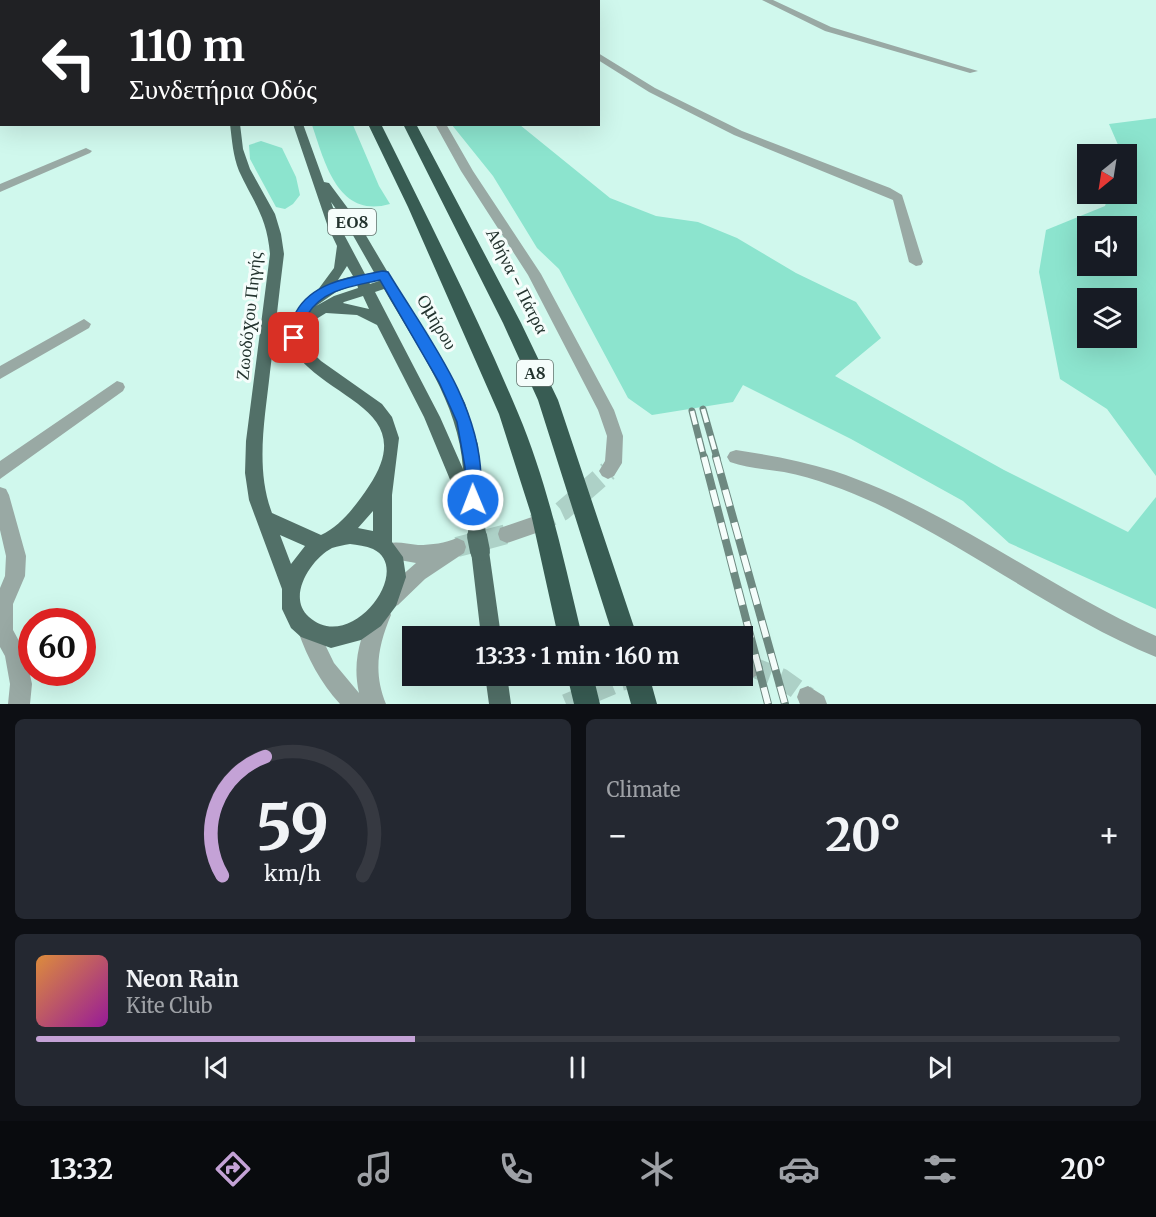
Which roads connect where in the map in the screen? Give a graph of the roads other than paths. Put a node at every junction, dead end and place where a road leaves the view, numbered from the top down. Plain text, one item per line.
1 (766, 0) edge
2 (600, 57) edge
3 (973, 71) dead end
4 (235, 126) edge
5 (298, 126) edge
6 (375, 126) edge
7 (410, 126) edge
8 (441, 126) edge
9 (86, 151) dead end
10 (316, 172) junction
11 (0, 188) edge
12 (344, 246) junction
13 (916, 262) dead end
14 (386, 279) junction
15 (364, 284) junction
16 (318, 296) junction
17 (312, 314) junction
18 (385, 323) junction
19 (84, 324) dead end
20 (297, 325) junction
21 (0, 373) edge
22 (117, 387) dead end
23 (736, 457) dead end
24 (0, 471) edge
25 (608, 471) tunnel mouth
26 (386, 473) junction
27 (0, 495) edge
28 (473, 513) junction
29 (266, 519) junction
30 (532, 526) tunnel mouth
31 (507, 534) tunnel mouth
32 (327, 541) junction
33 (386, 547) junction
34 (291, 588) junction
35 (2, 605) edge
36 (387, 605) junction
37 (490, 626) edge
38 (568, 626) edge
39 (622, 626) edge
40 (308, 631) junction
41 (1156, 647) edge
42 (498, 686) edge
43 (583, 686) edge
44 (639, 686) edge
45 (19, 704) edge
46 (355, 704) edge
47 (375, 704) edge
48 (500, 704) edge
49 (587, 704) edge
50 (644, 704) edge

1 - 3 street
2 - 13 street
4 - 29 main road, Ζωοδόχου Πηγής
5 - 10 main road, Ομήρου / ΕΟ8
6 - 38 highway, Α8
7 - 39 highway, Αθήνα - Πάτρα / Α8
8 - 25 street
9 - 11 street
10 - 12 main road, Ομήρου / ΕΟ8
10 - 14 main road, Ομήρου / ΕΟ8
12 - 15 main road, Ομήρου / ΕΟ8
12 - 16 main road
14 - 15 main road
14 - 28 main road, Ομήρου / ΕΟ8
15 - 16 main road
15 - 17 main road
15 - 18 main road, Ομήρου / ΕΟ8
16 - 20 main road
17 - 18 main road
17 - 20 main road
18 - 28 main road, Ομήρου / ΕΟ8
19 - 21 street
20 - 26 main road
22 - 24 street
23 - 41 street
26 - 32 main road
26 - 33 main road
27 - 35 street
28 - 37 main road, Ομήρου / ΕΟ8
29 - 32 main road
29 - 34 main road, Ζωοδόχου Πηγής
30 - 31 street
32 - 33 main road
32 - 34 main road
33 - 36 main road
33 - 36 street
34 - 40 main road
35 - 45 street
36 - 40 main road
36 - 47 street
40 - 46 street
42 - 48 main road
43 - 49 highway
44 - 50 highway

